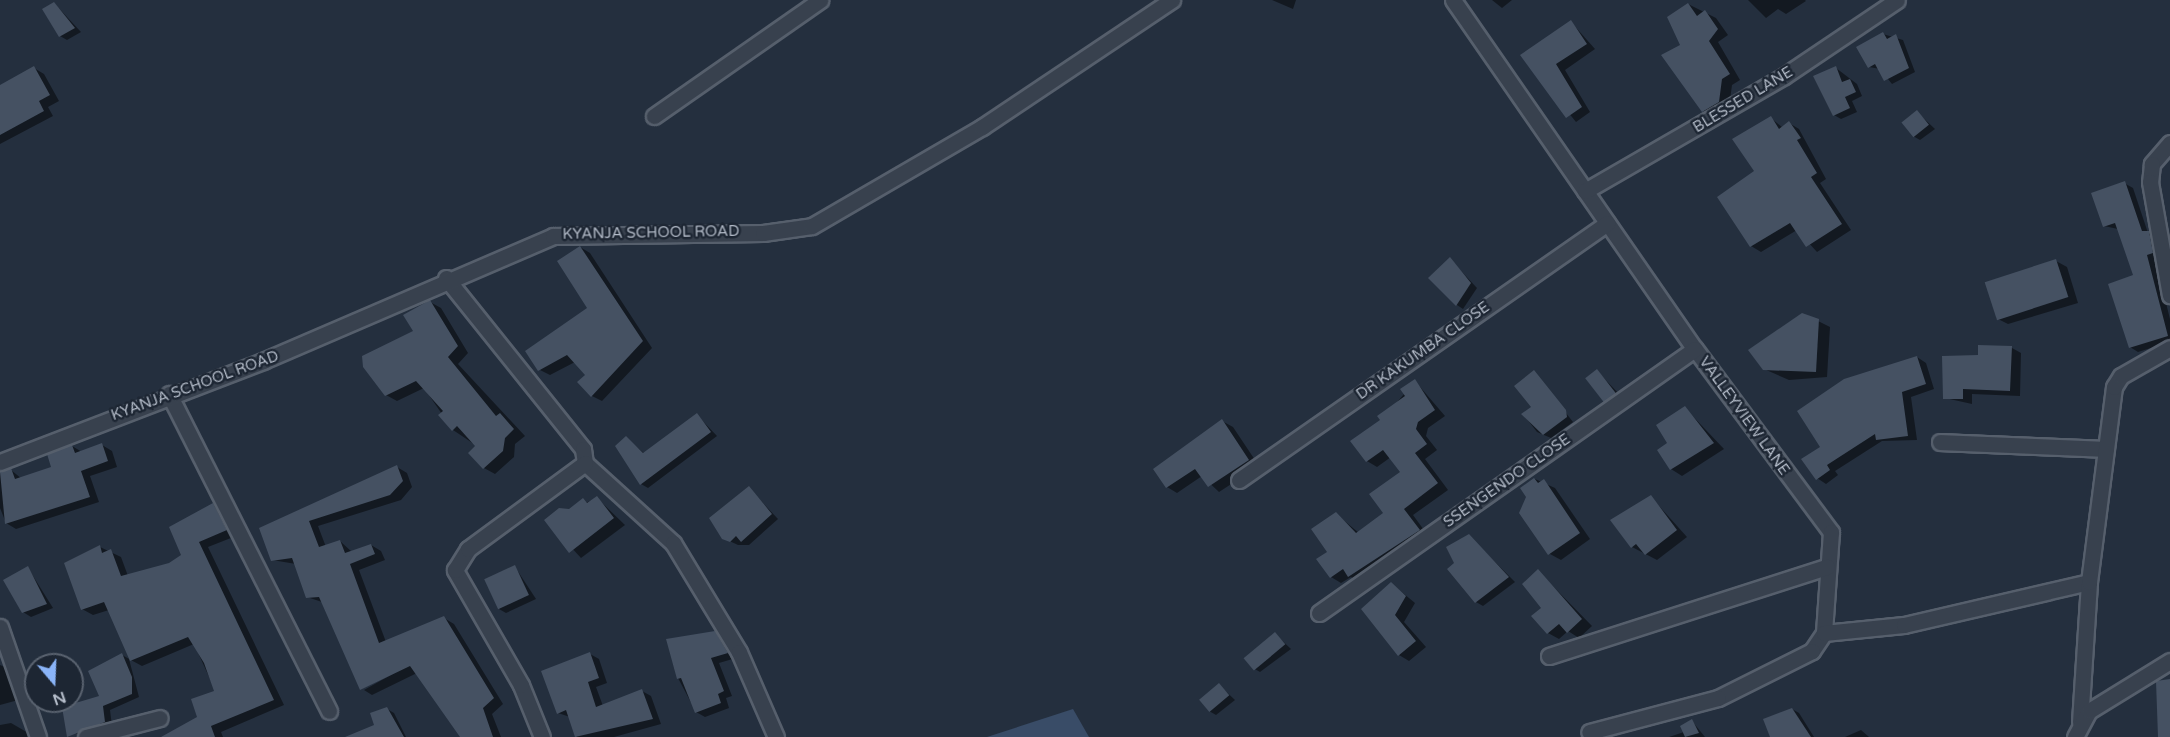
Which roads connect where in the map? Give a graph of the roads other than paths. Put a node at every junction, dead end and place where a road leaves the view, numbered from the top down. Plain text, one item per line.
1 (820, 0) edge
2 (1172, 0) edge
3 (1453, 0) edge
4 (1897, 0) edge
5 (654, 116) dead end
6 (2170, 143) edge
7 (1585, 191) junction
8 (1607, 222) junction
9 (446, 278) junction
10 (2170, 295) edge
11 (2170, 348) edge
12 (1695, 349) junction
13 (169, 394) junction
14 (1940, 442) dead end
15 (2106, 448) junction
16 (0, 462) edge
17 (585, 463) junction
18 (1239, 480) dead end
19 (1827, 567) junction
20 (2089, 582) junction
21 (1319, 613) dead end
22 (0, 627) edge
23 (1824, 633) junction
24 (1550, 656) dead end
25 (2170, 661) edge
26 (329, 711) dead end
27 (160, 718) dead end
28 (2080, 722) junction
29 (1589, 732) dead end
30 (38, 737) edge
31 (86, 737) edge
32 (542, 737) edge
33 (776, 737) edge
34 (2075, 737) edge

1 - 5 street
2 - 9 street, KYANJA SCHOOL ROAD
3 - 7 street, VALLEYVIEW LANE
4 - 7 street, BLESSED LANE
6 - 10 street
7 - 8 street, VALLEYVIEW LANE
8 - 12 street, VALLEYVIEW LANE
8 - 18 street, DR KAKUMBA CLOSE
9 - 13 street, KYANJA SCHOOL ROAD
9 - 17 street
11 - 15 street
12 - 19 street, VALLEYVIEW LANE
12 - 21 street, SSENGENDO CLOSE
13 - 16 street, KYANJA SCHOOL ROAD
13 - 26 street
14 - 15 street
15 - 20 street
17 - 32 street
17 - 33 street
19 - 23 street, VALLEYVIEW LANE
19 - 24 street
20 - 23 street
20 - 28 street
22 - 30 street
23 - 29 street
25 - 28 street
27 - 31 street
28 - 34 street

